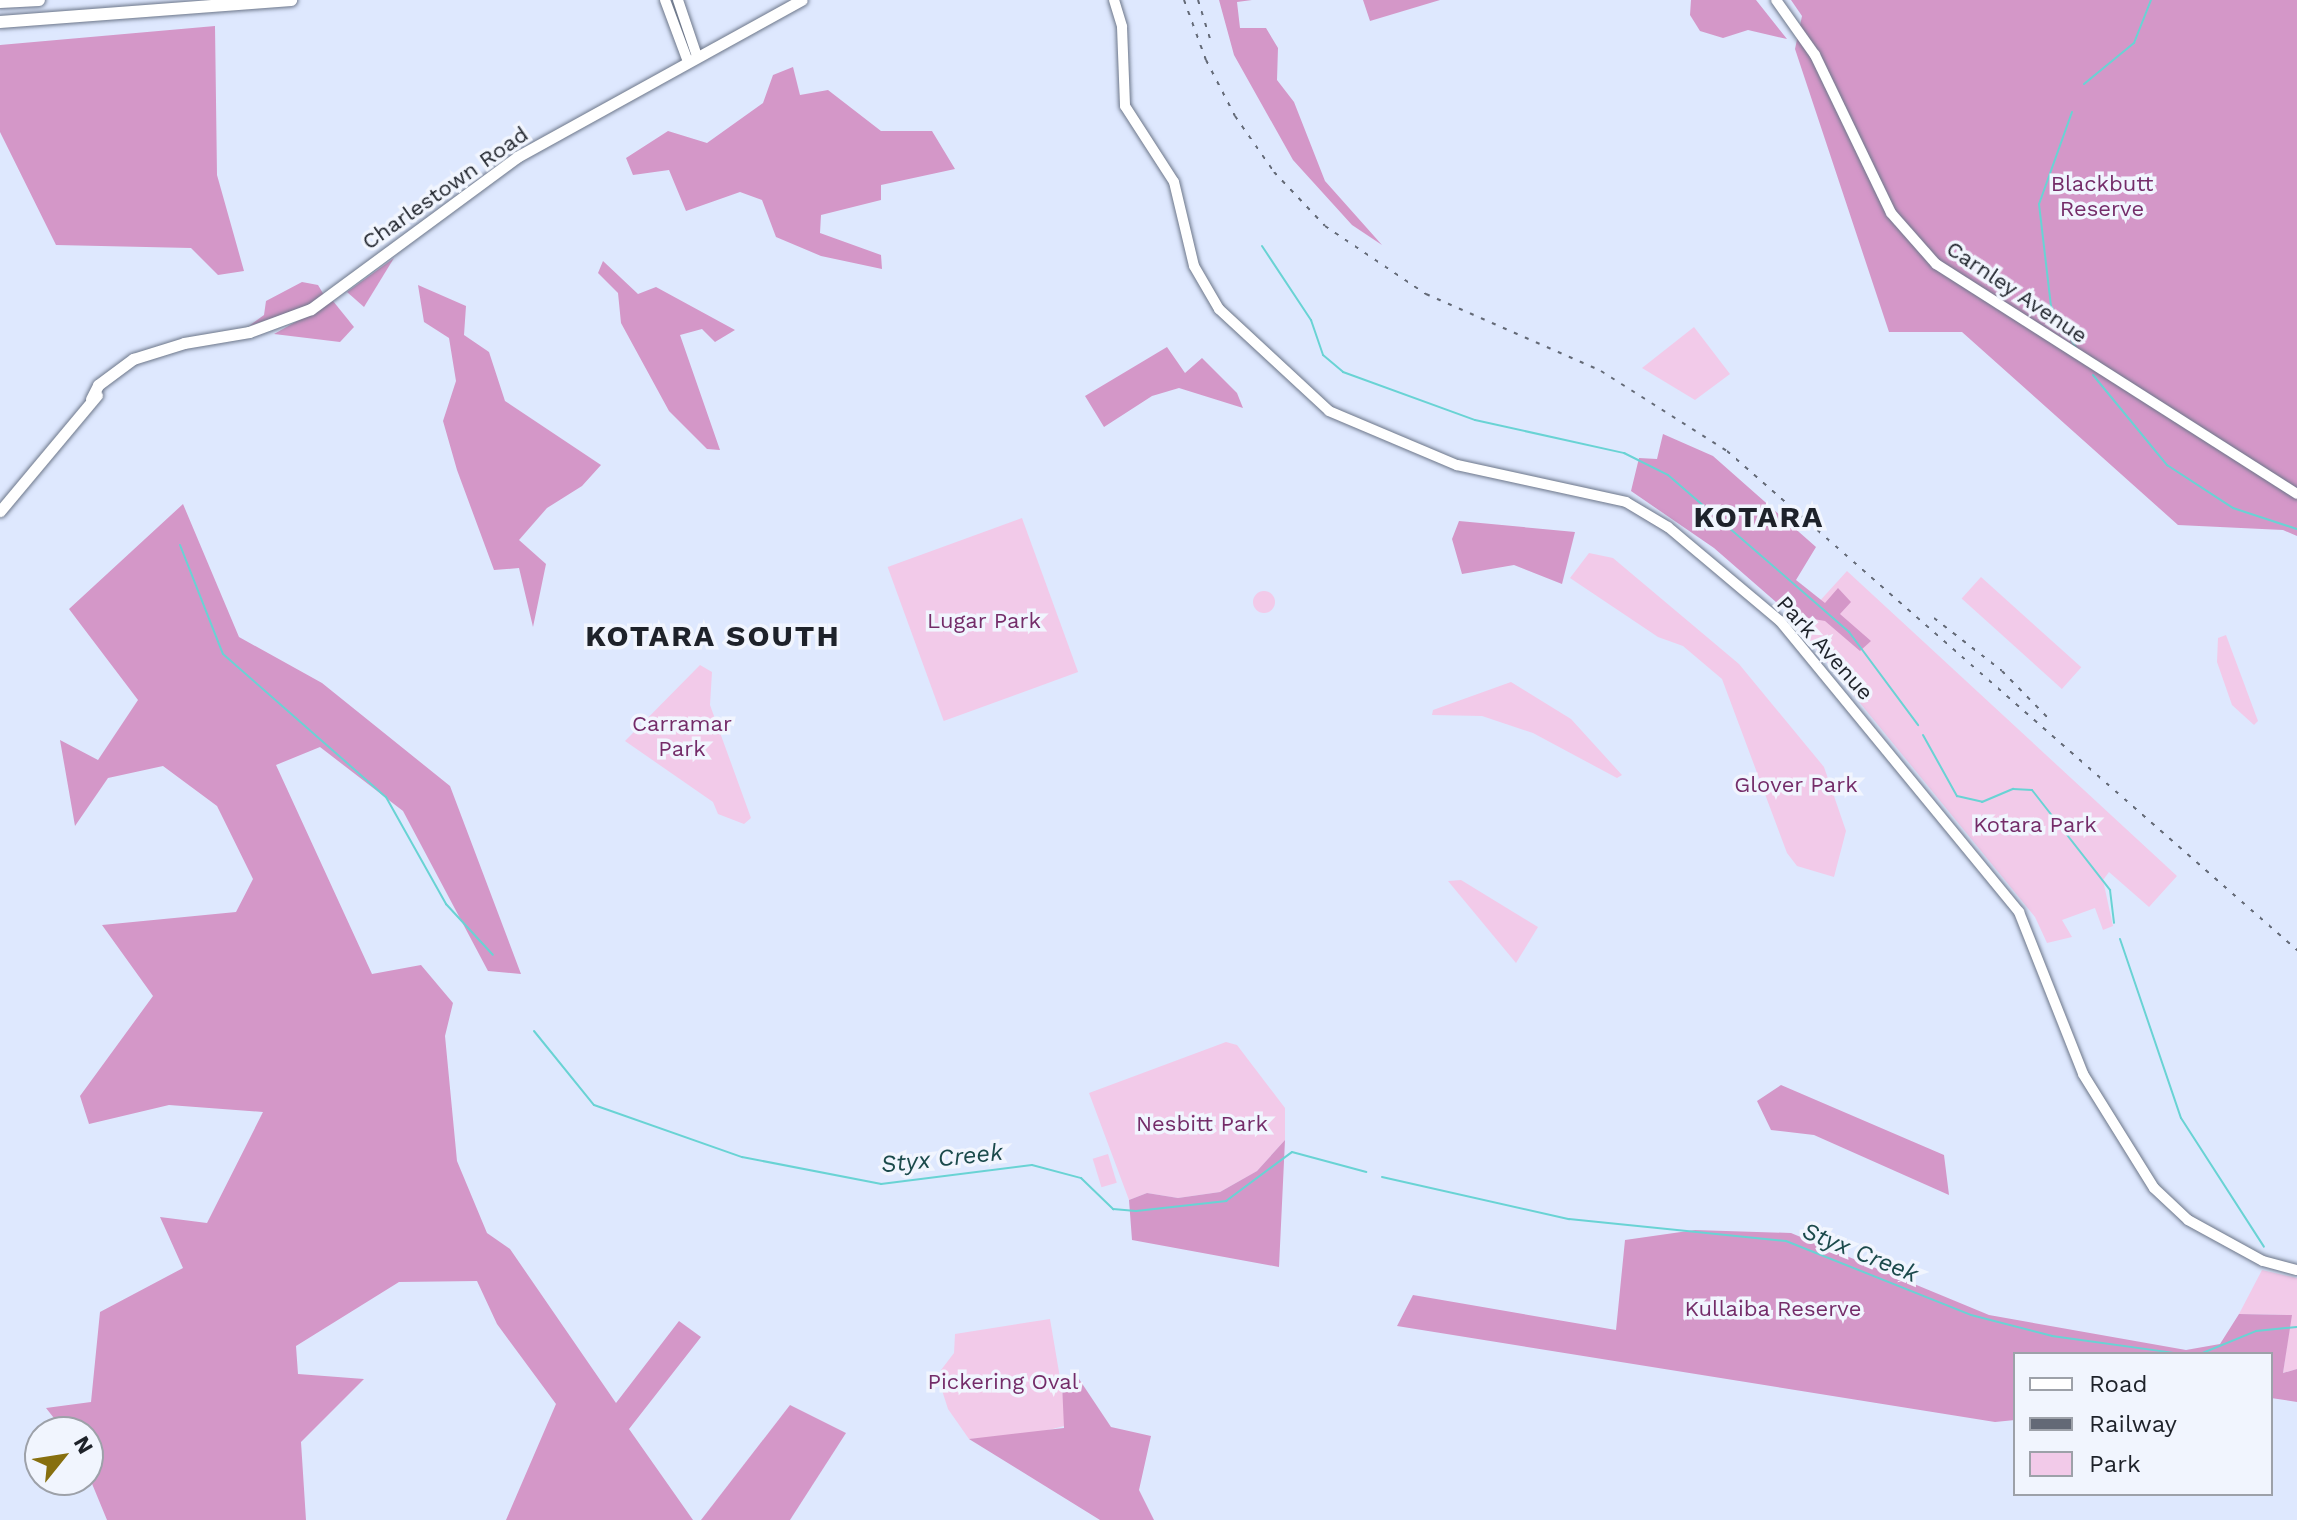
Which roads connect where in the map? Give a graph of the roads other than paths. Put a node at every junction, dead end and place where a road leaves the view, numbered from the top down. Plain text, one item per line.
1 (39, 0) edge
2 (291, 0) edge
3 (665, 0) edge
4 (678, 0) edge
5 (1114, 0) edge
6 (1776, 0) edge
7 (798, 1) edge
8 (0, 2) edge
9 (0, 22) edge
10 (692, 59) junction
11 (2297, 494) edge
12 (0, 511) edge
13 (2252, 1253) junction
14 (2297, 1263) edge
15 (2297, 1270) edge

1 - 8 highway
2 - 9 highway
3 - 10 main road
4 - 10 main road
5 - 13 main road, Park Avenue
6 - 11 main road, Carnley Avenue
7 - 10 main road, Charlestown Road
10 - 12 main road, Charlestown Road
13 - 14 main road, Park Avenue
13 - 15 main road, Park Avenue

